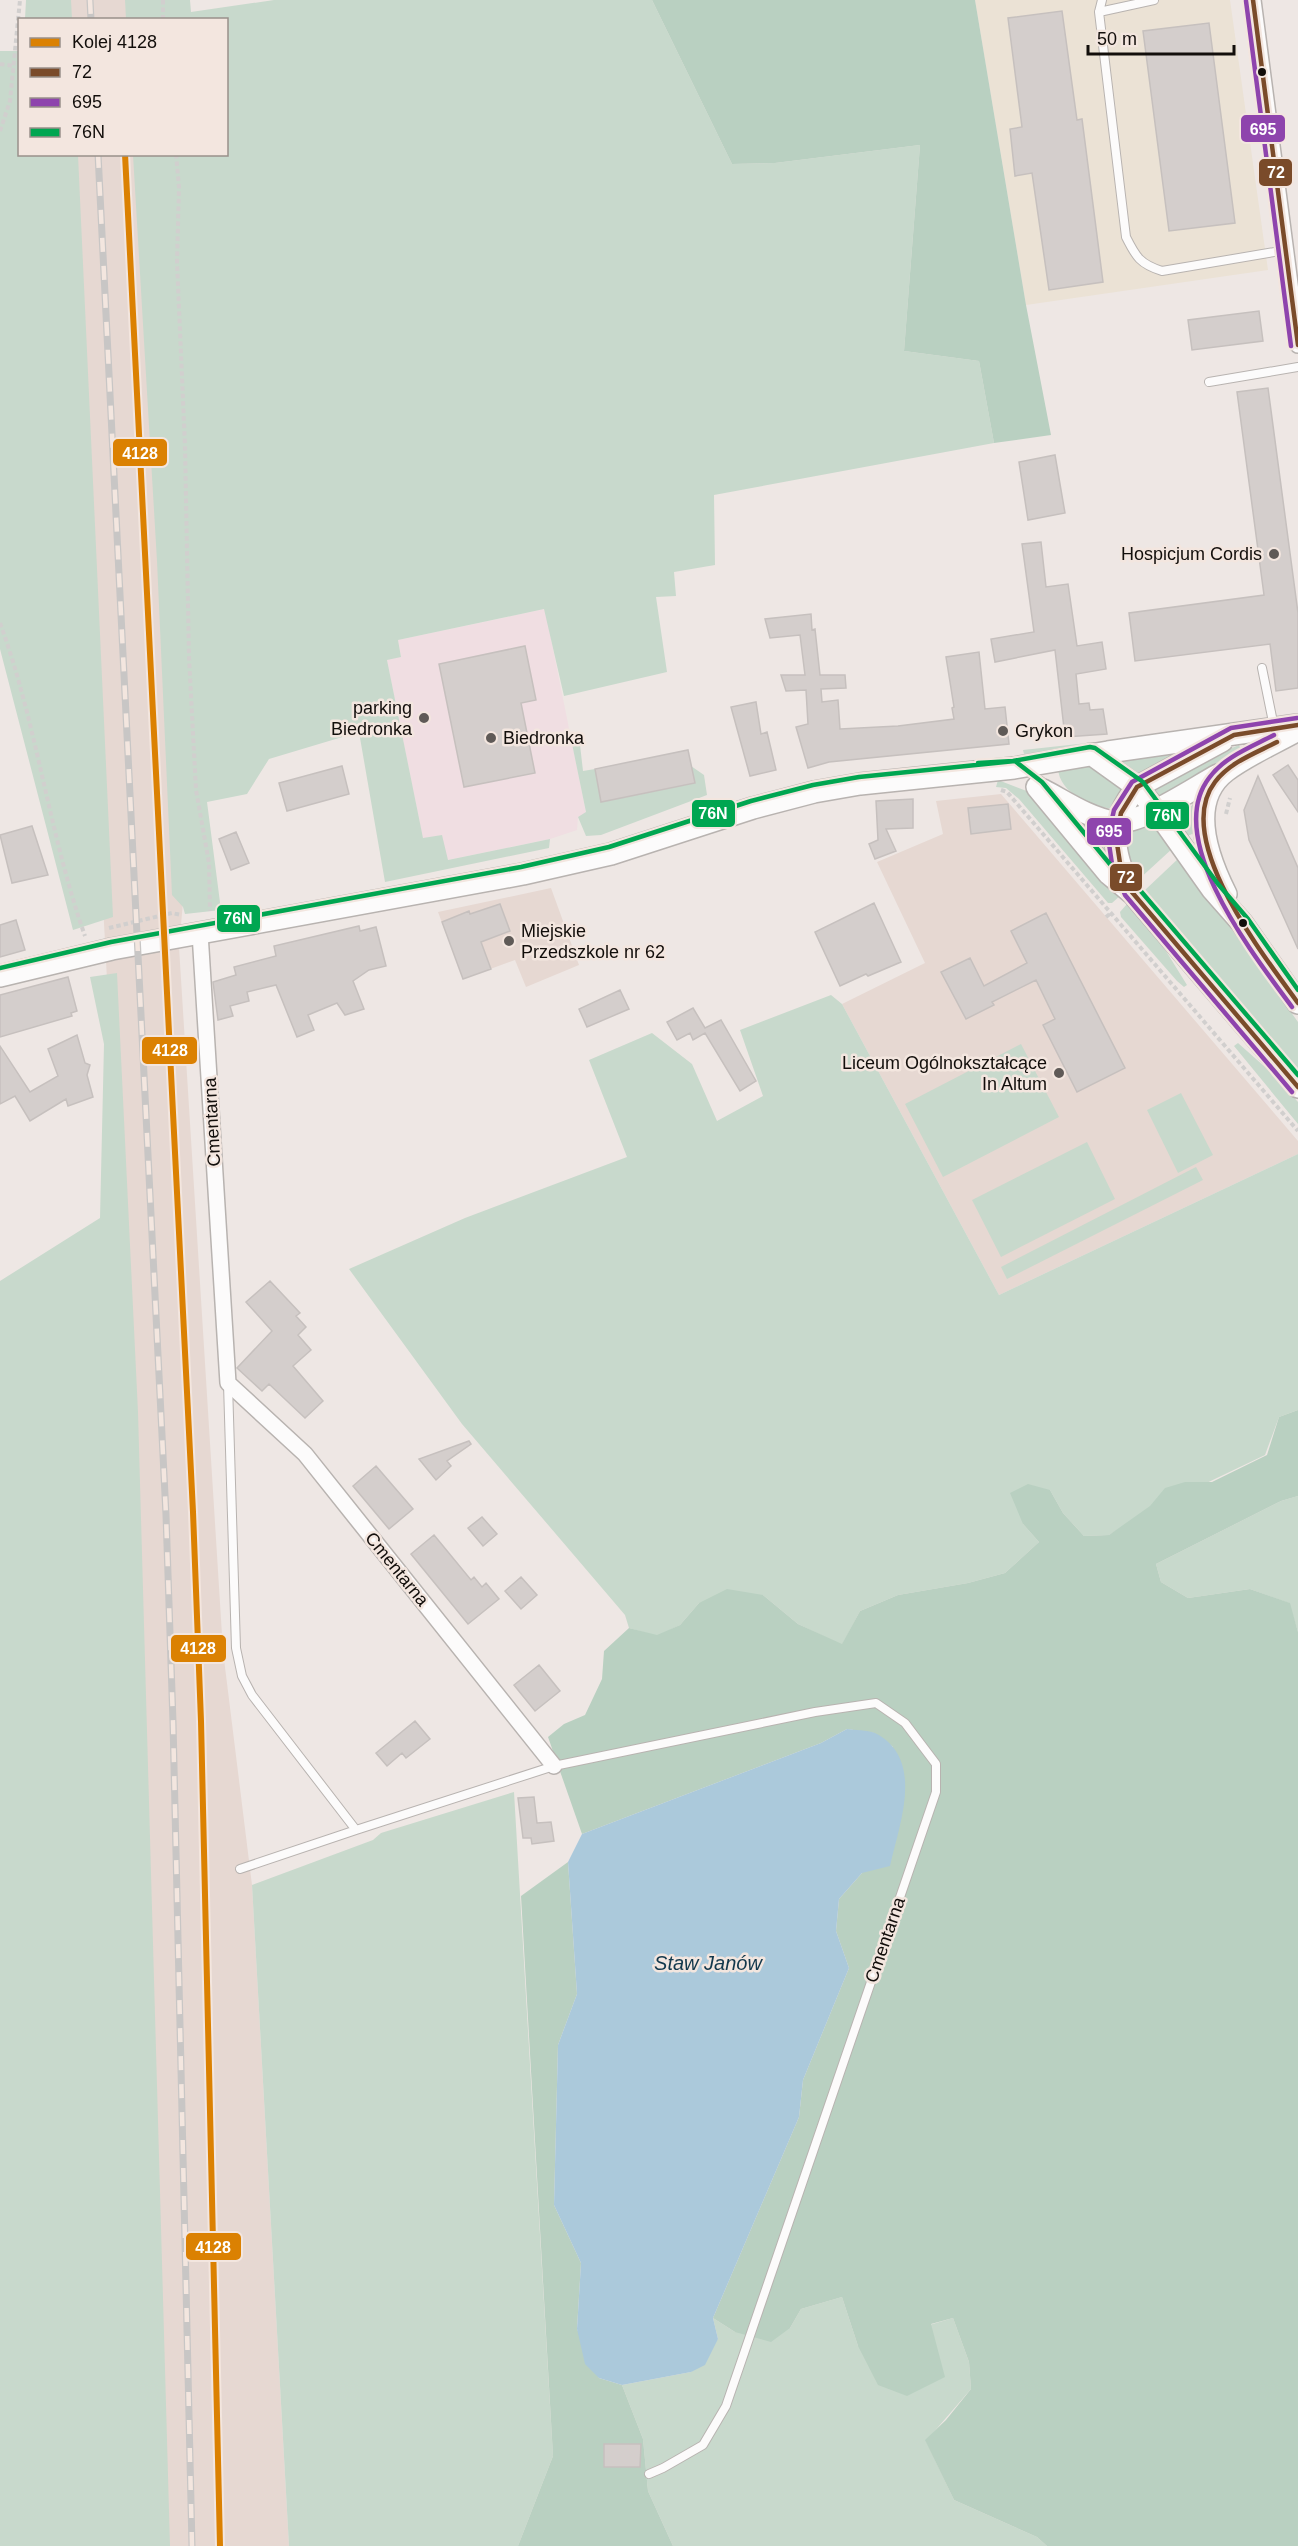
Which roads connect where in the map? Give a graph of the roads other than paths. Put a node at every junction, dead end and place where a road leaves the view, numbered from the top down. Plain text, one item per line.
1 (1102, 0) edge
2 (1154, 0) edge
3 (1253, 0) edge
4 (1099, 12) junction
5 (1286, 250) junction
6 (1298, 345) edge
7 (1298, 367) edge
8 (1209, 382) dead end
9 (1262, 668) dead end
10 (1298, 725) edge
11 (1275, 728) junction
12 (1298, 730) edge
13 (1234, 735) junction
14 (1091, 754) junction
15 (1014, 768) junction
16 (1225, 772) junction
17 (1037, 787) junction
18 (1137, 787) junction
19 (1156, 810) junction
20 (1116, 823) junction
21 (1131, 891) junction
22 (1242, 923) junction
23 (200, 928) junction
24 (0, 976) edge
25 (1298, 1003) edge
26 (1298, 1086) edge
27 (228, 1383) junction
28 (554, 1766) junction
29 (356, 1830) junction
30 (240, 1869) dead end
31 (649, 2474) dead end

1 - 4 lane
2 - 4 lane
3 - 5 street
4 - 5 lane
5 - 6 street
7 - 8 lane
9 - 11 lane
10 - 11 street
11 - 13 street
12 - 16 street
13 - 14 street
13 - 18 street
14 - 15 street
14 - 18 street
15 - 17 street
15 - 23 street
16 - 19 street
16 - 22 street
17 - 20 street
17 - 21 street
18 - 19 street
18 - 20 street
19 - 20 street
19 - 22 street
20 - 21 street
21 - 26 street
22 - 25 street
23 - 24 street
23 - 27 street, Cmentarna
27 - 28 street, Cmentarna
27 - 29 lane, Cmentarna
28 - 29 lane, Cmentarna
28 - 31 lane, Cmentarna
29 - 30 lane, Cmentarna

